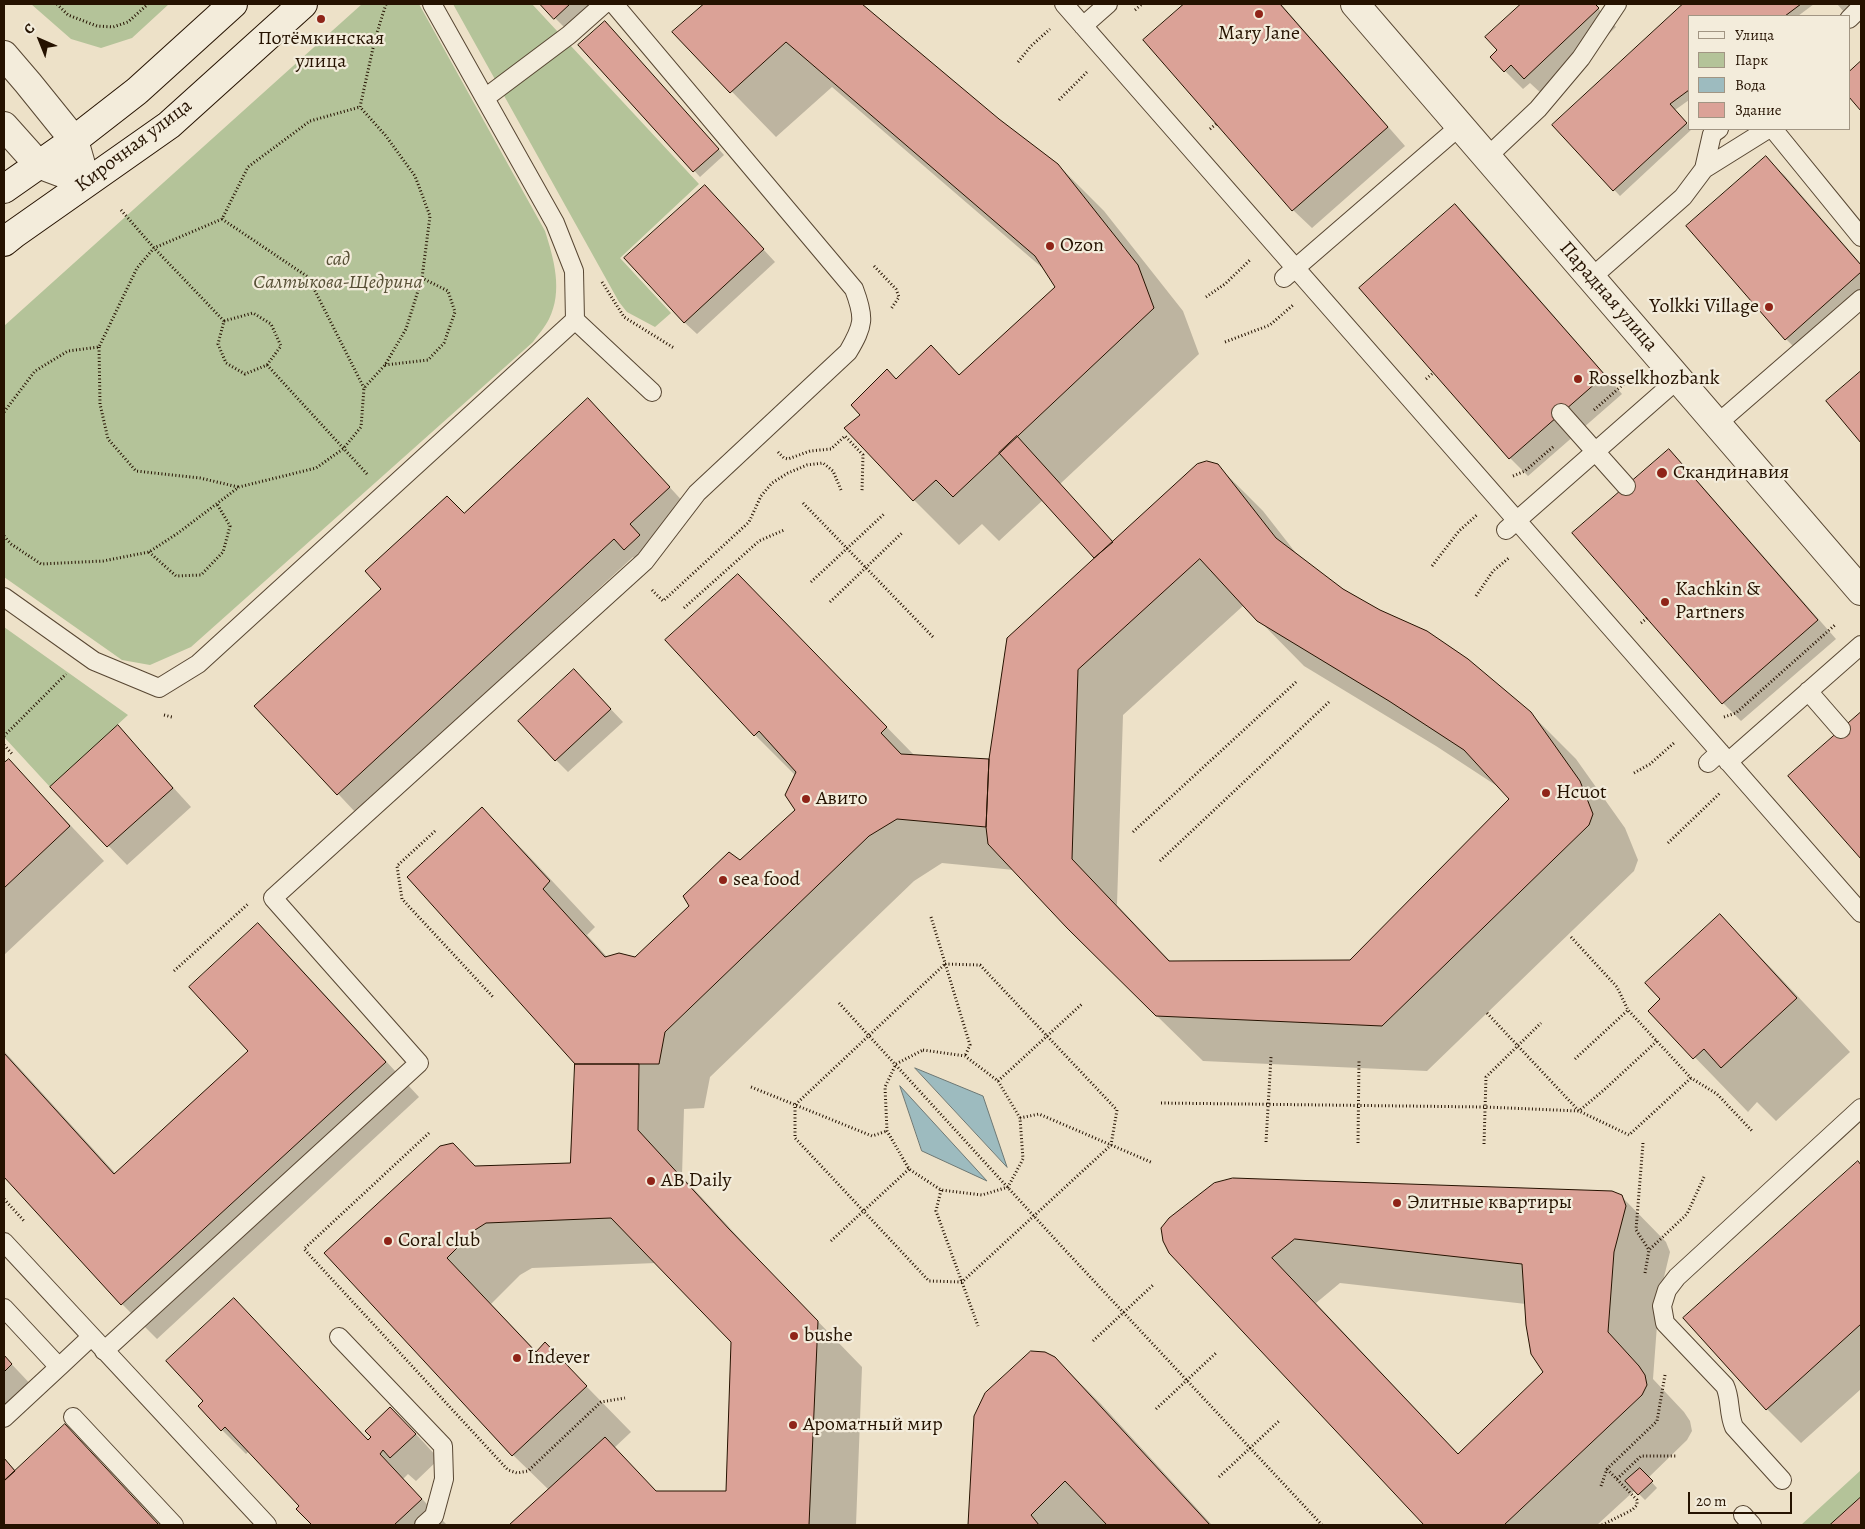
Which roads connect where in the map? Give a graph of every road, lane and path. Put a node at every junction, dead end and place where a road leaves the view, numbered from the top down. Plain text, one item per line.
1 (57, 4) edge
2 (148, 4) edge
3 (233, 4) edge
4 (303, 4) edge
5 (386, 4) edge
6 (432, 4) edge
7 (604, 4) edge
8 (614, 4) edge
9 (1064, 4) edge
10 (1108, 4) edge
11 (1142, 4) edge
12 (1355, 4) edge
13 (1617, 4) edge
14 (1861, 7) edge
15 (1131, 14) dead end
16 (1850, 18) edge
17 (1083, 33) junction
18 (1038, 40) dead end
19 (4, 55) edge
20 (1018, 62) dead end
21 (1080, 79) dead end
22 (485, 98) junction
23 (1060, 100) dead end
24 (360, 107) junction
25 (4, 126) edge
26 (1460, 126) junction
27 (1718, 130) edge
28 (1766, 130) edge
29 (1774, 130) edge
30 (74, 140) junction
31 (1487, 157) junction
32 (38, 164) junction
33 (1704, 169) junction
34 (86, 182) junction
35 (4, 189) edge
36 (121, 210) dead end
37 (222, 219) junction
38 (1861, 237) edge
39 (4, 242) edge
40 (154, 248) junction
41 (874, 266) dead end
42 (1239, 271) dead end
43 (1290, 273) junction
44 (422, 278) junction
45 (1591, 278) junction
46 (1206, 297) dead end
47 (1861, 300) edge
48 (885, 302) dead end
49 (891, 309) junction
50 (1282, 315) dead end
51 (889, 318) dead end
52 (575, 320) junction
53 (224, 321) junction
54 (1225, 342) dead end
55 (99, 347) junction
56 (267, 365) junction
57 (384, 365) junction
58 (1678, 379) junction
59 (1627, 381) dead end
60 (364, 388) junction
61 (652, 392) dead end
62 (4, 412) edge
63 (1561, 413) dead end
64 (1717, 424) junction
65 (1574, 428) junction
66 (773, 446) dead end
67 (343, 449) junction
68 (1595, 452) junction
69 (1509, 475) dead end
70 (1626, 486) dead end
71 (239, 487) junction
72 (841, 490) dead end
73 (862, 491) dead end
74 (385, 493) junction
75 (803, 502) dead end
76 (217, 504) junction
77 (884, 514) dead end
78 (1466, 524) dead end
79 (1511, 525) junction
80 (784, 530) dead end
81 (903, 532) dead end
82 (4, 536) edge
83 (847, 548) junction
84 (149, 552) junction
85 (1501, 565) dead end
86 (1432, 566) dead end
87 (866, 568) junction
88 (811, 582) dead end
89 (650, 587) dead end
90 (1861, 591) edge
91 (1476, 596) dead end
92 (4, 597) edge
93 (830, 602) dead end
94 (684, 608) dead end
95 (1836, 624) dead end
96 (933, 637) dead end
97 (1861, 645) edge
98 (67, 674) dead end
99 (1296, 682) dead end
100 (1808, 691) junction
101 (1329, 702) dead end
102 (1719, 718) dead end
103 (1842, 729) dead end
104 (4, 736) edge
105 (4, 745) edge
106 (1663, 753) dead end
107 (13, 755) dead end
108 (1719, 759) junction
109 (1634, 773) dead end
110 (1724, 789) dead end
111 (435, 831) dead end
112 (1133, 832) dead end
113 (1668, 843) dead end
114 (1160, 860) dead end
115 (272, 898) junction
116 (1861, 913) edge
117 (931, 917) dead end
118 (1571, 937) dead end
119 (945, 964) junction
120 (174, 971) dead end
121 (494, 998) dead end
122 (839, 1003) dead end
123 (1083, 1003) dead end
124 (1628, 1010) junction
125 (1487, 1013) dead end
126 (1541, 1022) dead end
127 (869, 1035) junction
128 (1047, 1036) junction
129 (1657, 1040) junction
130 (1518, 1046) junction
131 (965, 1056) junction
132 (1271, 1057) dead end
133 (1575, 1058) dead end
134 (1359, 1060) dead end
135 (896, 1064) junction
136 (1691, 1078) junction
137 (998, 1081) junction
138 (751, 1087) dead end
139 (1161, 1103) dead end
140 (1268, 1104) junction
141 (795, 1105) junction
142 (1358, 1106) junction
143 (1485, 1107) junction
144 (1861, 1108) edge
145 (1579, 1111) junction
146 (1020, 1118) junction
147 (887, 1132) junction
148 (1754, 1132) dead end
149 (429, 1133) dead end
150 (1266, 1142) dead end
151 (1358, 1143) dead end
152 (1643, 1143) dead end
153 (1484, 1144) dead end
154 (1111, 1145) junction
155 (1153, 1162) dead end
156 (909, 1168) junction
157 (1704, 1176) dead end
158 (1008, 1187) junction
159 (941, 1190) junction
160 (863, 1211) junction
161 (1034, 1216) junction
162 (831, 1241) dead end
163 (4, 1242) edge
164 (1649, 1250) junction
165 (1644, 1277) dead end
166 (962, 1282) junction
167 (1153, 1285) dead end
168 (4, 1308) edge
169 (1123, 1312) junction
170 (978, 1326) dead end
171 (92, 1338) junction
172 (339, 1338) dead end
173 (1092, 1340) dead end
174 (104, 1351) junction
175 (1216, 1353) dead end
176 (59, 1367) junction
177 (1665, 1375) dead end
178 (1187, 1380) junction
179 (624, 1398) dead end
180 (1156, 1409) dead end
181 (73, 1417) dead end
182 (4, 1418) edge
183 (1279, 1421) dead end
184 (1250, 1448) junction
185 (1677, 1456) dead end
186 (1608, 1469) junction
187 (1220, 1476) dead end
188 (1617, 1479) junction
189 (1782, 1480) dead end
190 (1601, 1486) dead end
191 (174, 1525) edge
192 (267, 1525) edge
193 (424, 1525) edge
194 (1322, 1525) edge
195 (1602, 1525) edge

1 - 2 path
3 - 30 street, Кирочная улица
4 - 34 street, Кирочная улица
5 - 24 path
6 - 22 lane
7 - 22 lane
8 - 115 lane
9 - 17 lane
10 - 17 lane
11 - 15 path
12 - 26 street, Парадная улица
13 - 31 lane
14 - 16 lane
17 - 43 lane
18 - 20 path
19 - 30 street
21 - 23 path
22 - 52 lane
24 - 37 path
24 - 44 path
25 - 32 street
26 - 31 street, Парадная улица
26 - 43 lane
27 - 33 lane
28 - 33 lane
29 - 38 lane
30 - 32 street, Кирочная улица
30 - 34 street
31 - 45 street, Парадная улица
32 - 34 street
32 - 35 street, Кирочная улица
33 - 45 lane
34 - 39 street, Кирочная улица
36 - 40 path
37 - 40 path
37 - 60 path
40 - 53 path
40 - 55 path
41 - 49 path
42 - 46 path
43 - 79 lane
44 - 57 path
44 - 57 path
45 - 58 street, Парадная улица
47 - 64 lane
48 - 49 path
49 - 51 path
50 - 54 path
52 - 61 lane
52 - 74 lane
53 - 56 path
53 - 56 path
55 - 62 path
55 - 71 path
56 - 67 path
57 - 60 path
58 - 64 street, Парадная улица
58 - 68 lane
59 - 65 path
60 - 67 path
63 - 65 lane
64 - 90 street, Парадная улица
65 - 68 lane
65 - 69 path
66 - 73 path
67 - 71 path
67 - 74 path
68 - 70 lane
68 - 79 lane
71 - 76 path
72 - 89 path
74 - 92 lane
75 - 83 path
76 - 84 path
76 - 84 path
77 - 83 path
78 - 86 path
79 - 108 lane
80 - 94 path
81 - 87 path
82 - 84 path
83 - 87 path
83 - 88 path
85 - 91 path
87 - 93 path
87 - 96 path
95 - 102 path
97 - 100 lane
98 - 104 path
99 - 112 path
100 - 103 lane
100 - 108 lane
101 - 114 path
105 - 107 path
106 - 109 path
108 - 116 lane
110 - 113 path
111 - 121 path
115 - 120 path
115 - 174 lane
117 - 119 path
118 - 124 path
119 - 127 path
119 - 128 path
119 - 131 path
122 - 127 path
123 - 128 path
124 - 129 path
124 - 133 path
125 - 130 path
126 - 130 path
127 - 135 path
127 - 141 path
128 - 137 path
128 - 154 path
129 - 136 path
129 - 145 path
130 - 143 path
130 - 145 path
131 - 135 path
131 - 137 path
132 - 140 path
134 - 142 path
135 - 147 path
135 - 158 path
136 - 145 path
136 - 148 path
137 - 146 path
138 - 141 path
139 - 140 path
140 - 142 path
140 - 150 path
141 - 147 path
141 - 160 path
142 - 143 path
142 - 151 path
143 - 145 path
143 - 153 path
144 - 189 lane
146 - 154 path
146 - 158 path
147 - 156 path
149 - 179 path
152 - 164 path
154 - 155 path
154 - 161 path
156 - 159 path
156 - 160 path
157 - 164 path
158 - 159 path
158 - 161 path
159 - 166 path
160 - 162 path
160 - 166 path
161 - 166 path
161 - 169 path
163 - 171 lane
164 - 165 path
166 - 170 path
167 - 169 path
168 - 176 lane
169 - 173 path
169 - 178 path
171 - 174 lane
171 - 176 lane
172 - 193 lane
174 - 192 lane
175 - 178 path
176 - 182 lane
177 - 186 path
178 - 180 path
178 - 184 path
181 - 191 lane
183 - 184 path
184 - 187 path
184 - 194 path
185 - 188 path
186 - 188 path
186 - 190 path
188 - 195 path

